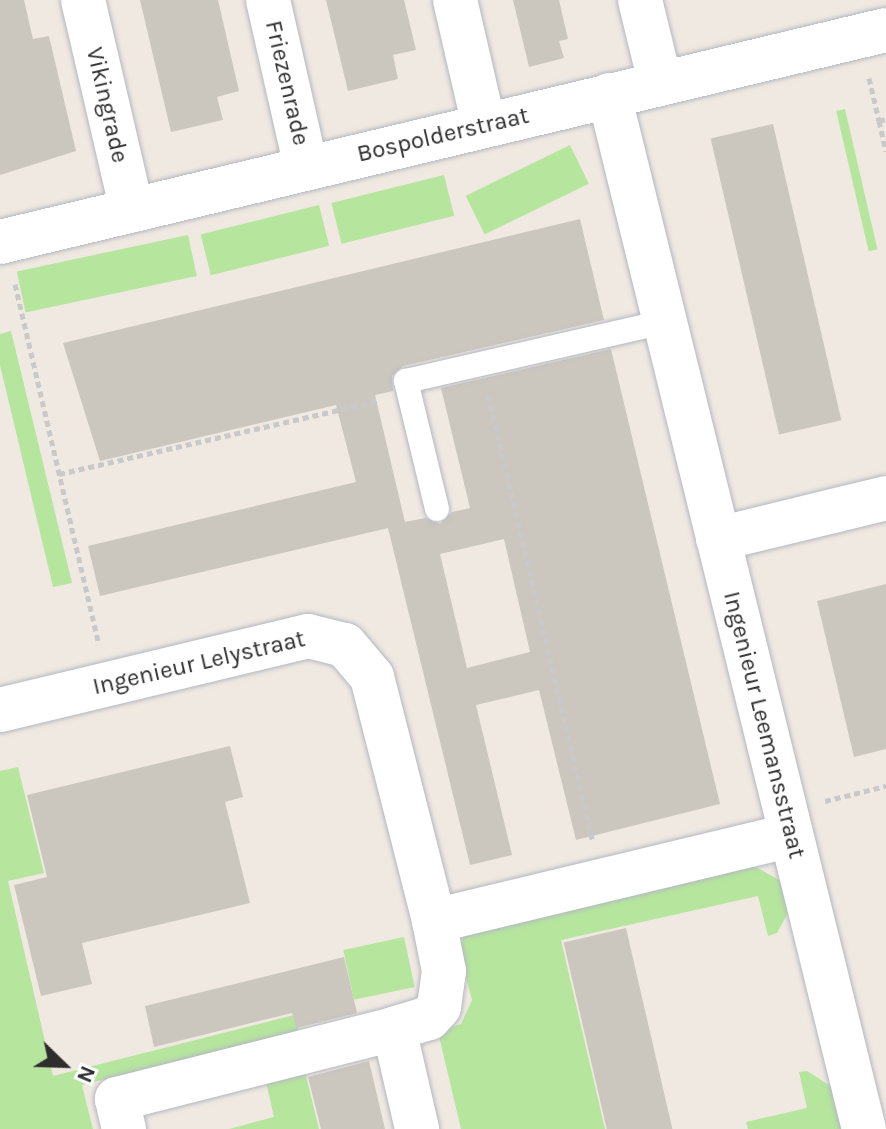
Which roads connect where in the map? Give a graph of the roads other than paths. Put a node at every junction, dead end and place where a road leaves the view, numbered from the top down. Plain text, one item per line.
1 (83, 0) edge
2 (268, 0) edge
3 (455, 0) edge
4 (640, 0) edge
5 (886, 30) edge
6 (660, 82) junction
7 (609, 95) junction
8 (484, 126) junction
9 (306, 167) junction
10 (132, 210) junction
11 (2, 241) edge
12 (668, 321) junction
13 (886, 498) edge
14 (437, 509) dead end
15 (718, 539) junction
16 (0, 710) edge
17 (788, 823) junction
18 (434, 921) junction
19 (394, 1029) junction
20 (124, 1129) edge
21 (417, 1129) edge
22 (864, 1129) edge

1 - 10 street, Vikingrade
2 - 9 street, Friezenrade
3 - 8 street
4 - 6 street
5 - 6 street, Bospolderstraat
6 - 7 street, Bospolderstraat
7 - 8 street, Bospolderstraat
7 - 12 street, Ingenieur Leemansstraat
8 - 9 street, Bospolderstraat
9 - 10 street, Bospolderstraat
10 - 11 street, Bospolderstraat
12 - 14 lane
12 - 15 street, Ingenieur Leemansstraat
13 - 15 street
15 - 17 street, Ingenieur Leemansstraat
16 - 18 street, Ingenieur Lelystraat
17 - 18 street
17 - 22 street, Ingenieur Leemansstraat
18 - 19 street, Ingenieur Lelystraat
19 - 20 street, Ingenieur Lelystraat
19 - 21 street

